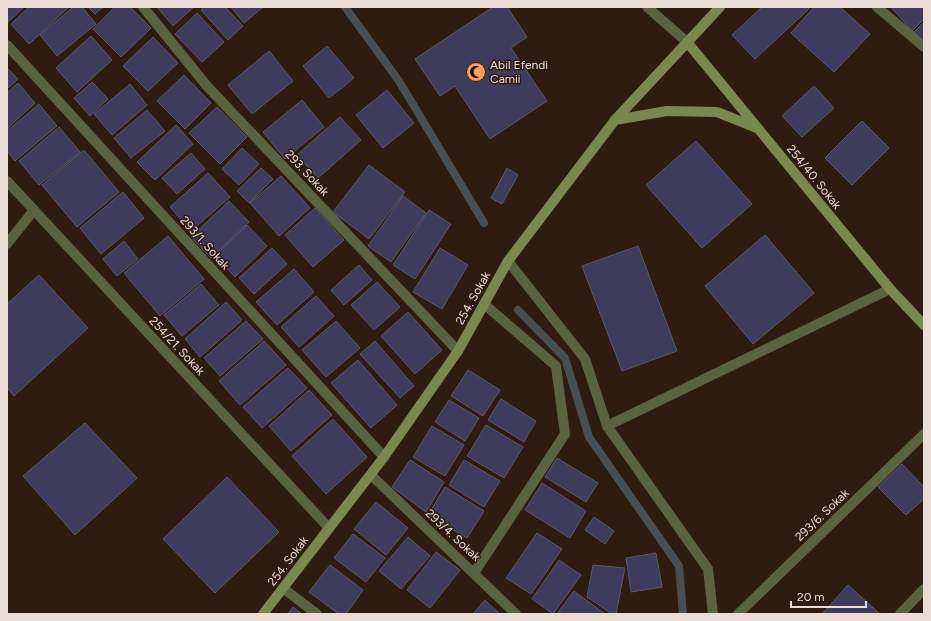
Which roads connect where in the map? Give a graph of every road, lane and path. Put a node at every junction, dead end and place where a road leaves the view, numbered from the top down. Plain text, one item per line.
1 (144, 7) edge
2 (646, 7) edge
3 (720, 7) edge
4 (877, 7) edge
5 (687, 42) junction
6 (7, 45) edge
7 (924, 47) edge
8 (615, 120) junction
9 (758, 129) junction
10 (7, 181) edge
11 (34, 210) junction
12 (7, 244) edge
13 (508, 261) junction
14 (890, 290) junction
15 (484, 304) junction
16 (924, 326) edge
17 (458, 351) junction
18 (608, 426) junction
19 (924, 434) edge
20 (384, 457) junction
21 (371, 475) junction
22 (329, 528) junction
23 (474, 573) junction
24 (284, 589) junction
25 (924, 589) edge
26 (263, 614) edge
27 (317, 614) edge
28 (516, 614) edge
29 (713, 614) edge
30 (738, 614) edge
31 (900, 614) edge

1 - 17 street, 293. Sokak
2 - 5 street
3 - 5 street, 254. Sokak
4 - 7 street
5 - 8 street, 254. Sokak
5 - 9 street, 254/40. Sokak
6 - 20 street, 293/1. Sokak
8 - 9 street
8 - 13 street, 254. Sokak
9 - 14 street, 254/40. Sokak
10 - 11 street, 254/21. Sokak
11 - 12 street
11 - 22 street, 254/21. Sokak
13 - 15 street, 254. Sokak
13 - 18 street
14 - 16 street, 254/40. Sokak
14 - 18 street
15 - 17 street, 254. Sokak
15 - 23 street
17 - 20 street, 254. Sokak
18 - 29 street
19 - 30 street, 293/6. Sokak
20 - 21 street, 254. Sokak
21 - 22 street, 254. Sokak
21 - 23 street, 293/4. Sokak
22 - 24 street, 254. Sokak
23 - 28 street, 293/4. Sokak
24 - 26 street, 254. Sokak
24 - 27 street
25 - 31 street

